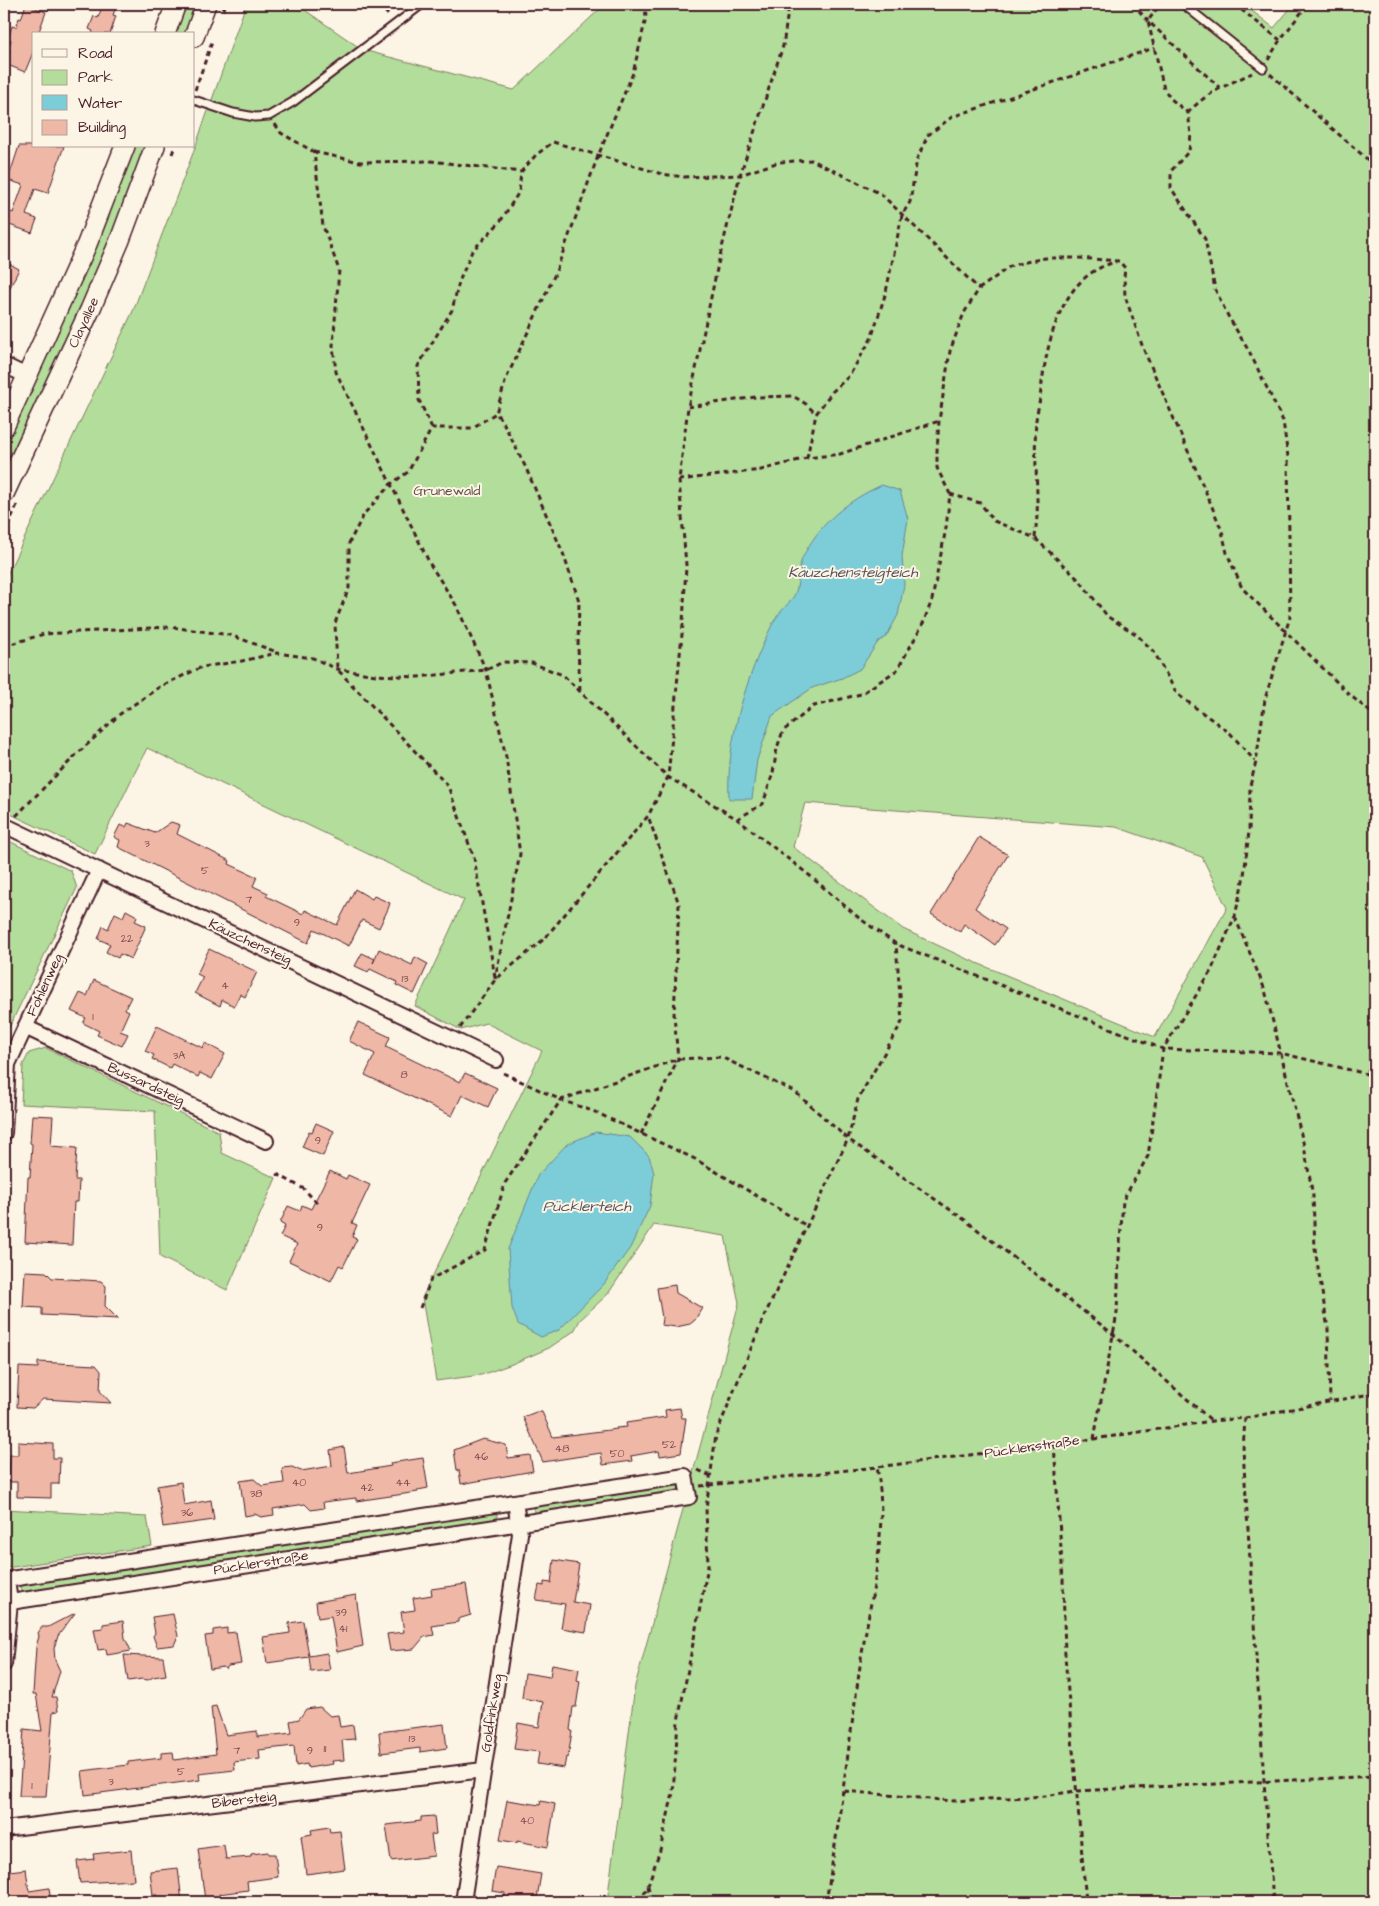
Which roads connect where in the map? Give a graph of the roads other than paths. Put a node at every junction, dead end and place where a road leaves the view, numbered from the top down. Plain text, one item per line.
1 (176, 4) edge
2 (206, 4) edge
3 (1183, 4) edge
4 (422, 5) dead end
5 (166, 32) edge
6 (195, 34) edge
7 (1264, 68) road end
8 (195, 100) edge
9 (123, 148) edge
10 (154, 148) edge
11 (4, 365) edge
12 (27, 376) junction
13 (4, 427) edge
14 (4, 494) edge
15 (9, 821) edge
16 (99, 870) junction
17 (25, 1026) junction
18 (496, 1060) dead end
19 (4, 1133) edge
20 (266, 1141) dead end
21 (515, 1502) junction
22 (518, 1523) junction
23 (5, 1580) edge
24 (7, 1602) edge
25 (4, 1664) edge
26 (484, 1770) junction
27 (4, 1829) edge
28 (463, 1902) edge

1 - 5 main road
2 - 6 main road
3 - 7 lane
4 - 8 lane
9 - 12 main road, Clayallee
10 - 14 main road, Clayallee
11 - 12 street
12 - 13 main road, Clayallee
15 - 16 street, Käuzchensteig
16 - 17 street, Fohlenweg
16 - 18 street, Käuzchensteig
17 - 19 street, Fohlenweg
17 - 20 street, Bussardsteig
21 - 22 street
21 - 22 street, Pücklerstraße
21 - 23 street, Pücklerstraße
22 - 24 street, Pücklerstraße
22 - 26 street, Goldfinkweg
23 - 24 street
24 - 25 street
26 - 27 street, Bibersteig
26 - 28 street, Goldfinkweg

